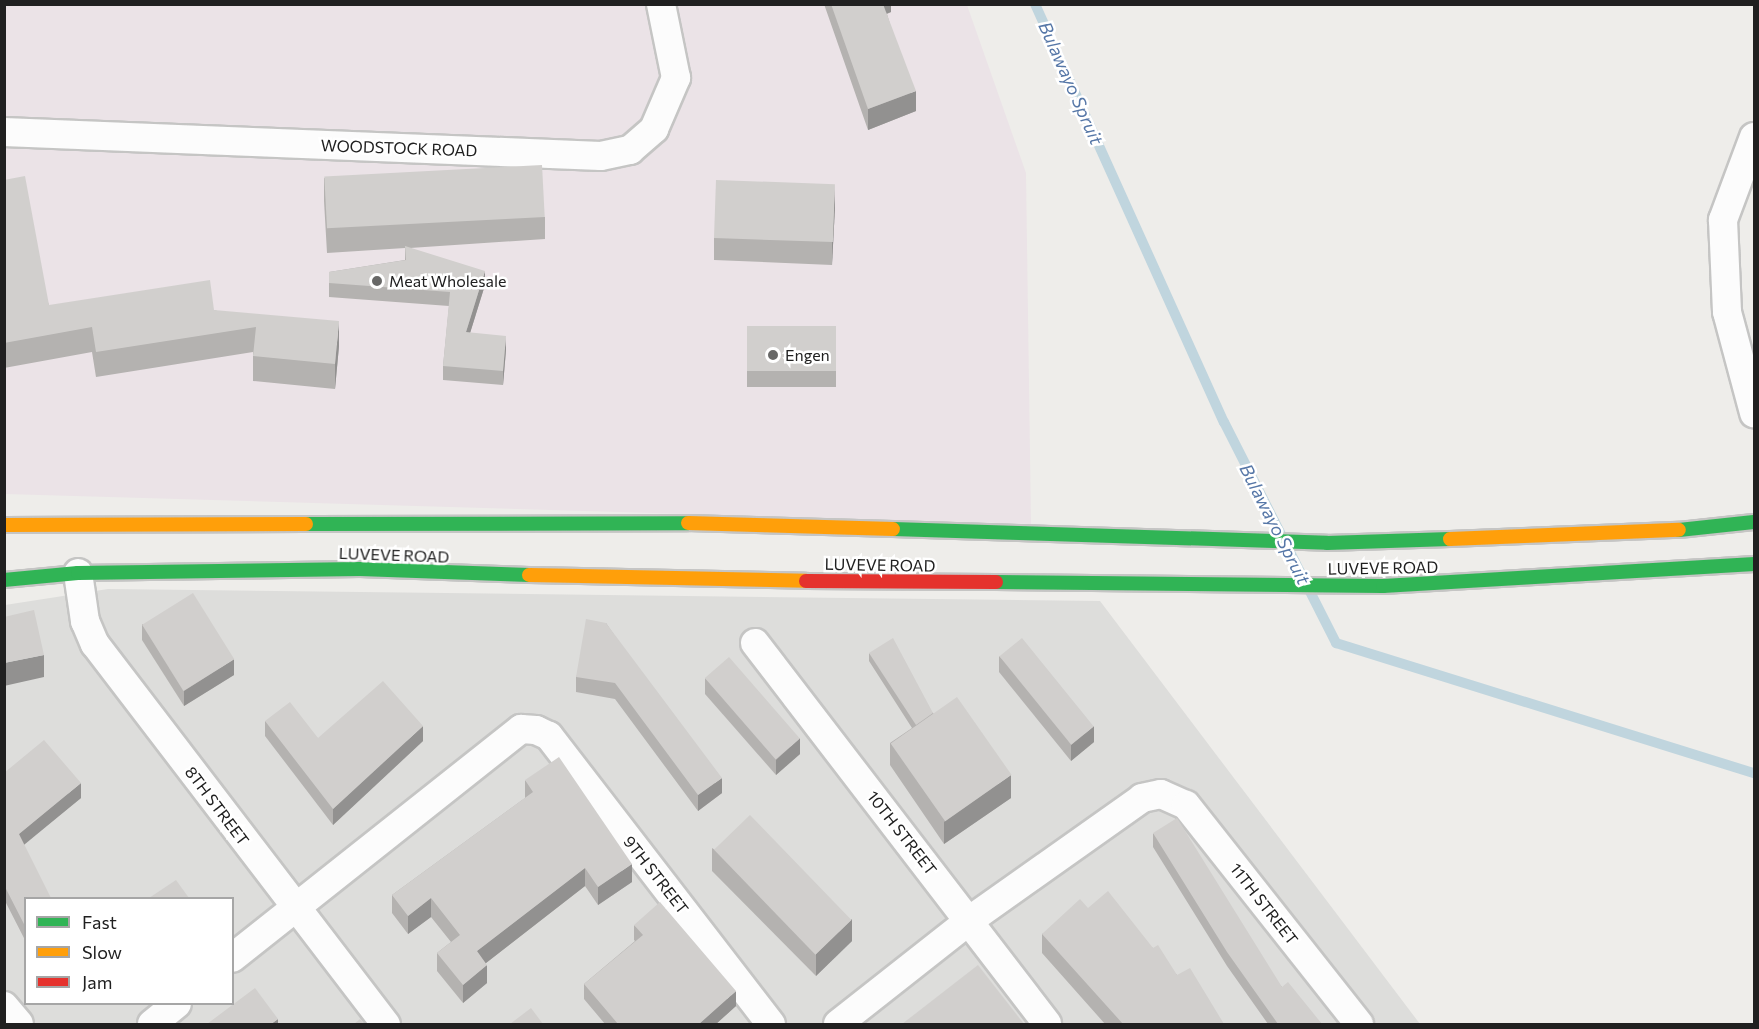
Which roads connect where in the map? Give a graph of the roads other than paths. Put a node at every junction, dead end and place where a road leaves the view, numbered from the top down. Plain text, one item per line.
1 (661, 4) edge
2 (4, 132) edge
3 (1755, 137) edge
4 (1755, 413) edge
5 (1755, 522) edge
6 (4, 525) edge
7 (1755, 564) edge
8 (78, 573) junction
9 (4, 580) edge
10 (755, 643) dead end
11 (294, 908) junction
12 (970, 920) junction
13 (234, 956) edge
14 (176, 1005) edge
15 (4, 1006) edge
16 (19, 1024) edge
17 (152, 1024) edge
18 (386, 1024) edge
19 (771, 1024) edge
20 (838, 1024) edge
21 (1047, 1024) edge
22 (1359, 1024) edge

1 - 2 street, WOODSTOCK ROAD
3 - 4 street
5 - 6 street, LUVEVE ROAD
7 - 8 street, LUVEVE ROAD
8 - 9 street, LUVEVE ROAD
8 - 11 street, 8TH STREET
10 - 12 street, 10TH STREET
11 - 13 street
11 - 18 street, 8TH STREET
11 - 19 street, 9TH STREET
12 - 20 street
12 - 21 street, 10TH STREET
12 - 22 street, 11TH STREET
14 - 17 street
15 - 16 street

